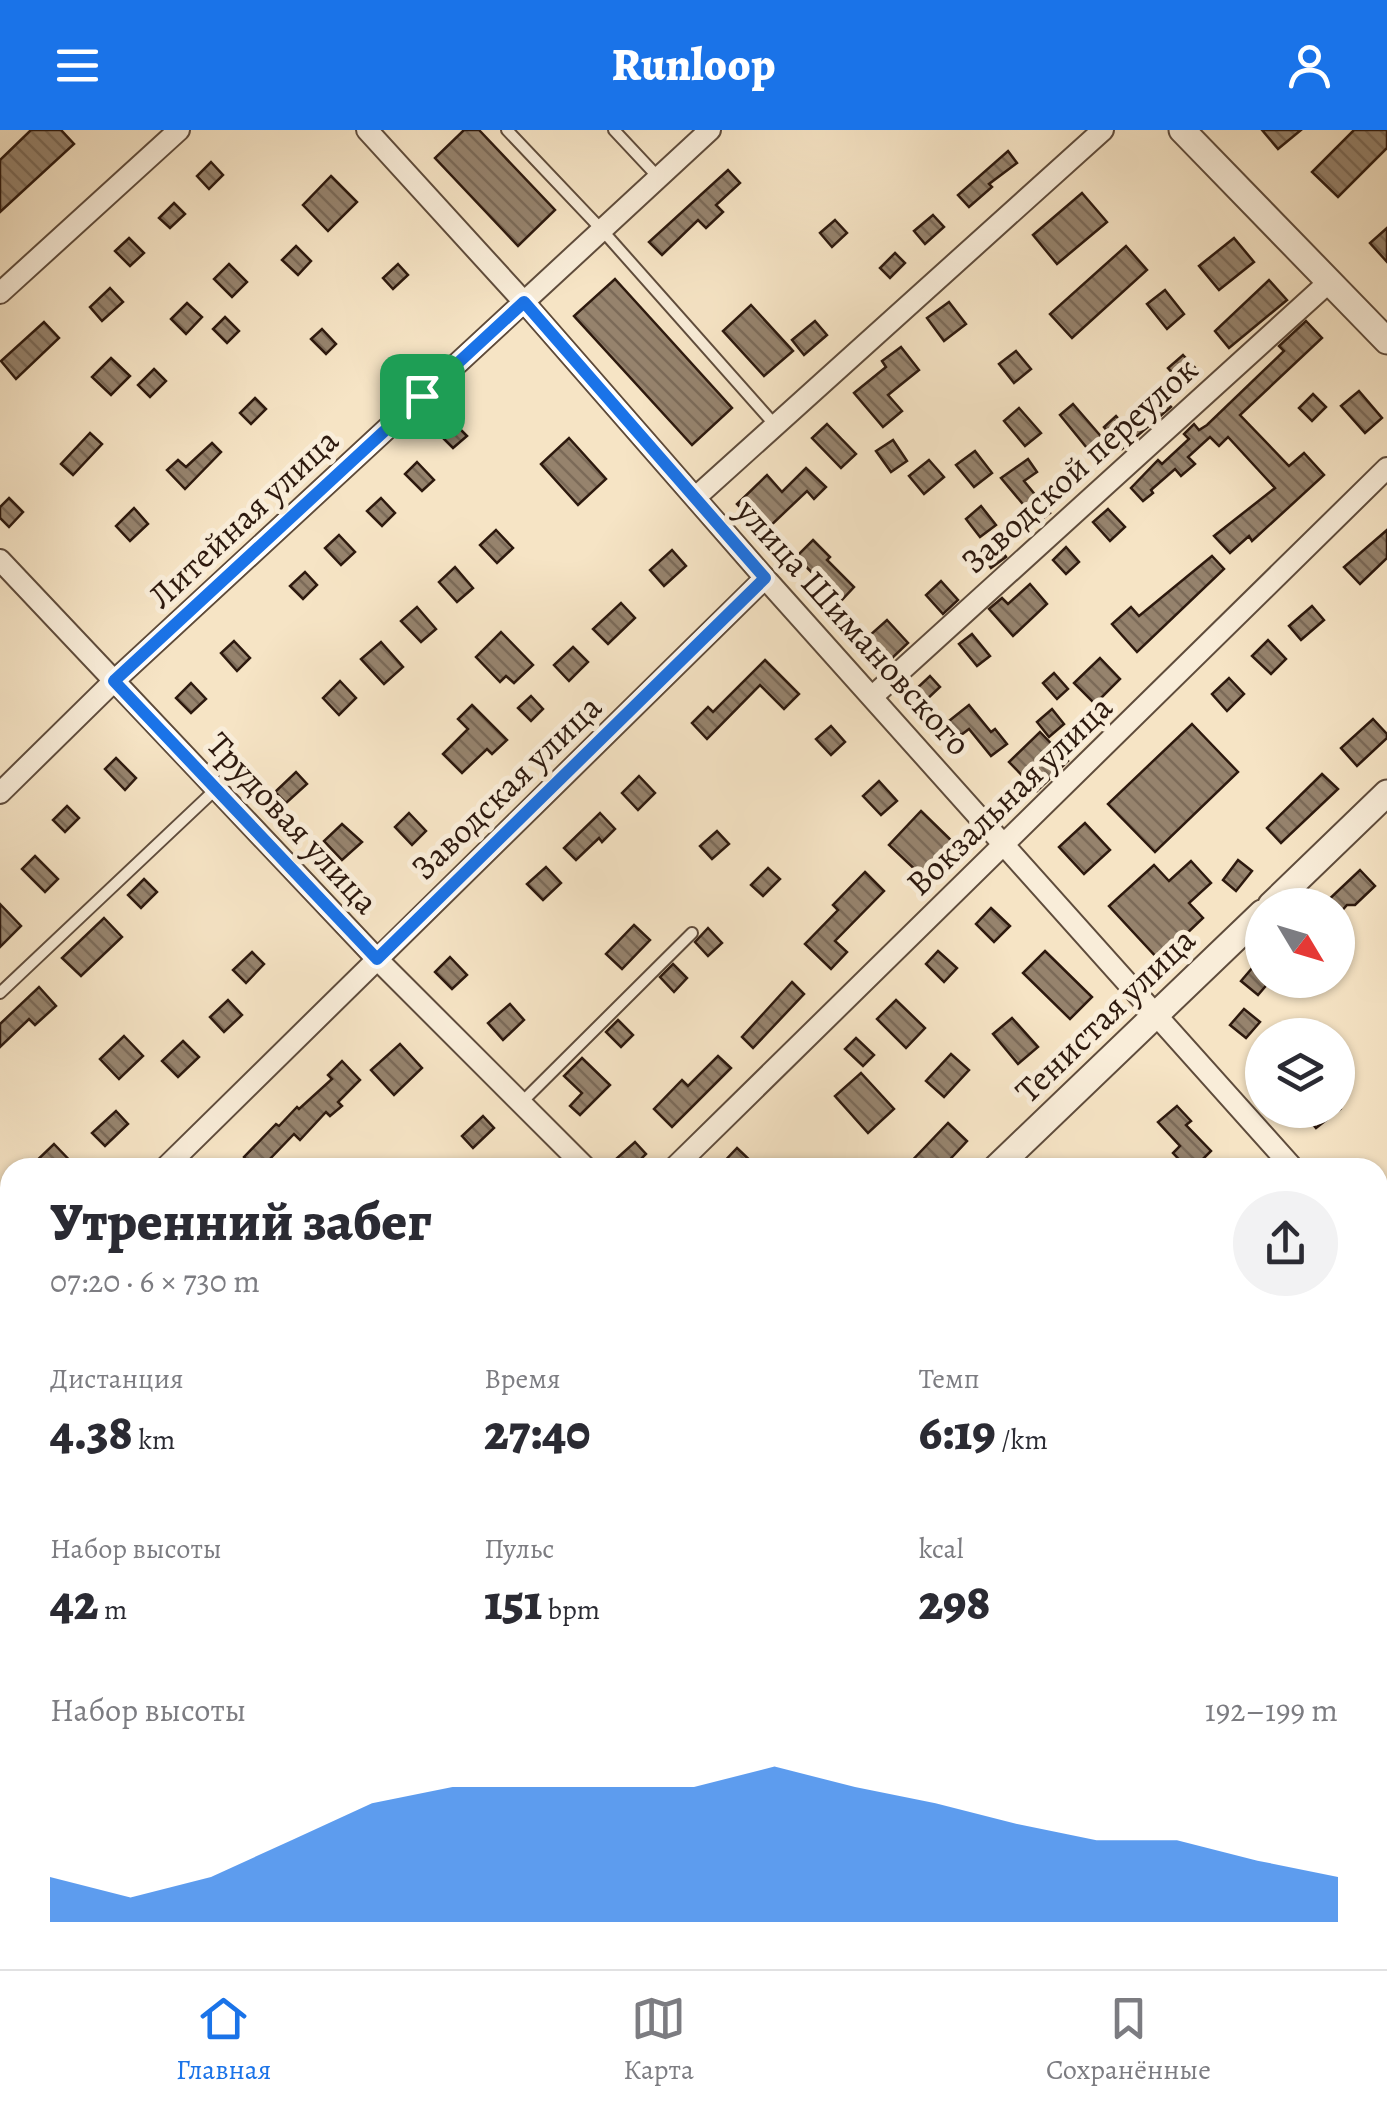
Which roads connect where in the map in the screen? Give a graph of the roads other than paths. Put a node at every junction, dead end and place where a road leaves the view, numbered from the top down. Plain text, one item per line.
1 (178, 130) edge
2 (367, 130) edge
3 (507, 130) edge
4 (614, 130) edge
5 (710, 130) edge
6 (1103, 130) edge
7 (1184, 131) edge
8 (658, 178) junction
9 (602, 230) junction
10 (1329, 282) junction
11 (0, 292) edge
12 (524, 302) junction
13 (1387, 341) edge
14 (775, 426) junction
15 (1387, 468) edge
16 (696, 497) junction
17 (0, 560) edge
18 (765, 578) junction
19 (114, 681) junction
20 (873, 696) junction
21 (216, 788) junction
22 (0, 793) edge
23 (1387, 793) edge
24 (1006, 845) junction
25 (1289, 888) edge
26 (1245, 930) edge
27 (692, 933) dead end
28 (377, 959) junction
29 (0, 993) edge
30 (1157, 1015) junction
31 (521, 1102) junction
32 (174, 1158) edge
33 (576, 1158) edge
34 (684, 1158) edge
35 (1007, 1158) edge
36 (1284, 1158) edge

1 - 11 street
2 - 12 street, улица Шимановского
3 - 9 lane
4 - 8 lane
5 - 8 street, Литейная улица
6 - 14 street
7 - 10 street
8 - 9 street, Литейная улица
9 - 12 street, Литейная улица
9 - 14 lane
10 - 13 street
10 - 20 street, Заводской переулок
12 - 16 street, улица Шимановского
12 - 19 street, Литейная улица
14 - 16 street
15 - 24 street, Вокзальная улица
16 - 18 street, улица Шимановского
17 - 19 street, Трудовая улица
18 - 20 street, улица Шимановского
18 - 28 street, Заводская улица
19 - 21 street, Трудовая улица
19 - 22 street, Литейная улица
20 - 24 street, улица Шимановского
21 - 28 street, Трудовая улица
21 - 29 lane
23 - 25 street
24 - 30 street, улица Шимановского
24 - 34 street, Вокзальная улица
26 - 30 street, Тенистая улица
27 - 31 lane
28 - 31 street, Трудовая улица
28 - 32 street, Заводская улица
30 - 35 street, Тенистая улица
30 - 36 street, улица Шимановского
31 - 33 street, Трудовая улица

